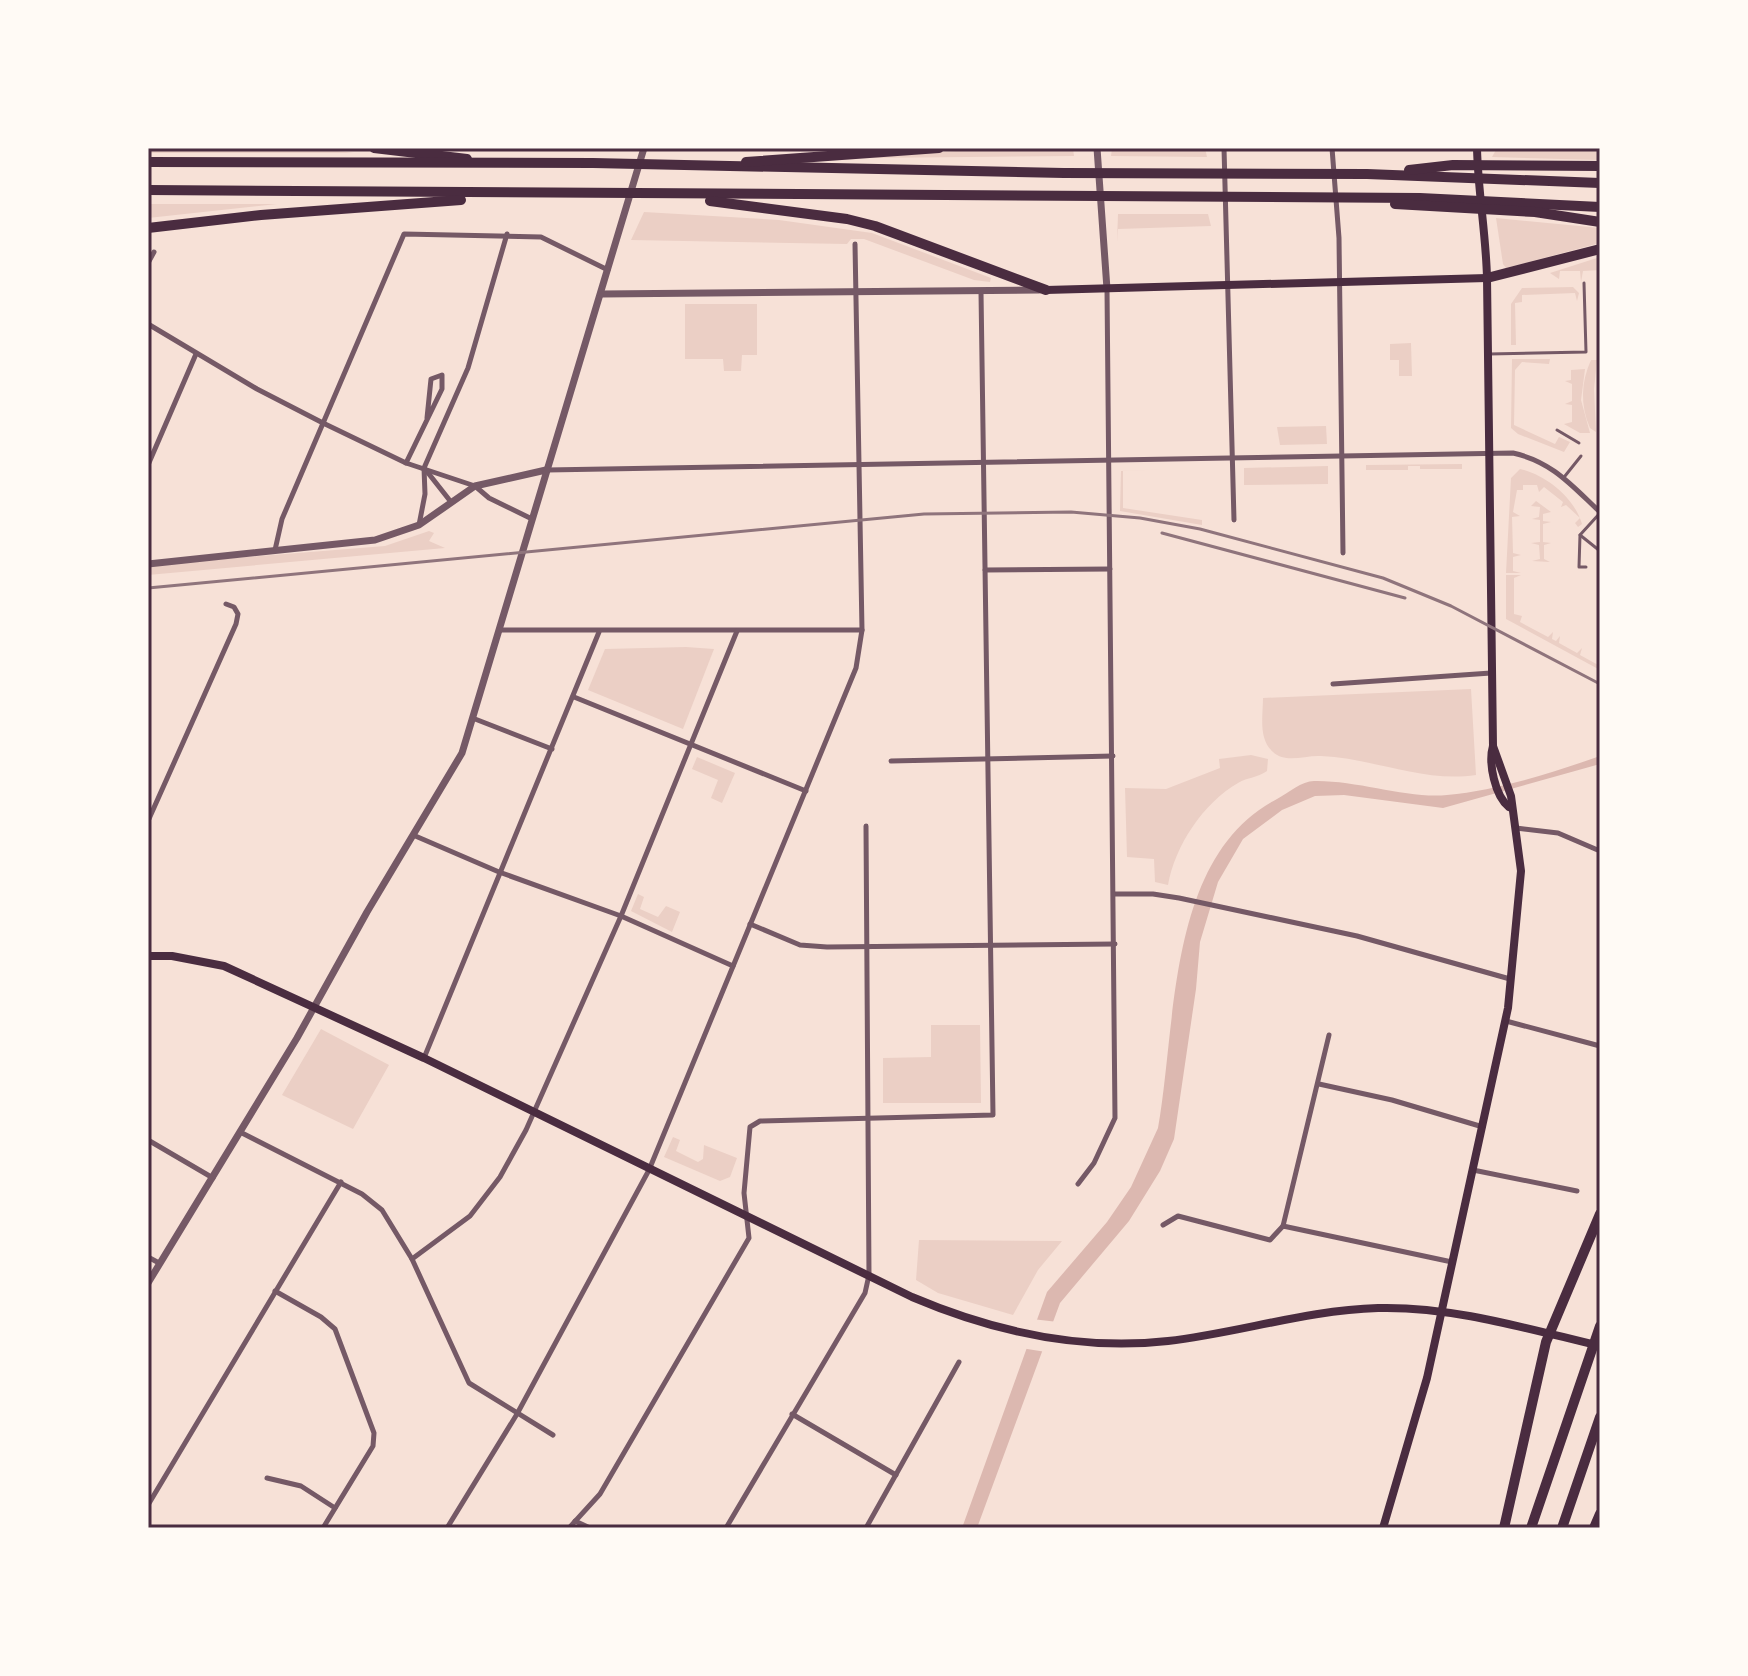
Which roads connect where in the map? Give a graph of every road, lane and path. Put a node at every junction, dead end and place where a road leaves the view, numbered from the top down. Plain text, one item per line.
1 (374, 148) edge
2 (644, 148) edge
3 (939, 148) edge
4 (1097, 148) edge
5 (1224, 148) edge
6 (1332, 148) edge
7 (1477, 148) edge
8 (148, 162) edge
9 (516, 165) junction
10 (675, 166) junction
11 (1600, 166) edge
12 (1367, 174) junction
13 (1600, 183) edge
14 (148, 190) edge
15 (531, 195) junction
16 (660, 195) junction
17 (1522, 206) junction
18 (1600, 207) edge
19 (1600, 222) edge
20 (148, 228) edge
21 (507, 234) junction
22 (855, 244) dead end
23 (1600, 249) edge
24 (154, 252) dead end
25 (148, 263) edge
26 (608, 270) junction
27 (1487, 278) junction
28 (1584, 283) dead end
29 (1340, 284) junction
30 (1229, 285) junction
31 (1107, 289) junction
32 (1046, 290) junction
33 (856, 292) junction
34 (981, 292) junction
35 (602, 294) junction
36 (148, 324) edge
37 (196, 354) junction
38 (1489, 354) junction
39 (427, 418) junction
40 (323, 423) junction
41 (1557, 430) dead end
42 (1579, 443) dead end
43 (1488, 452) junction
44 (1342, 456) junction
45 (1581, 456) dead end
46 (1232, 457) junction
47 (1109, 460) junction
48 (984, 461) junction
49 (406, 463) junction
50 (859, 463) junction
51 (148, 465) edge
52 (424, 468) junction
53 (546, 470) junction
54 (1565, 476) junction
55 (475, 486) junction
56 (451, 502) junction
57 (1600, 513) edge
58 (530, 518) junction
59 (1234, 520) dead end
60 (419, 525) junction
61 (1580, 535) junction
62 (275, 550) junction
63 (1600, 551) edge
64 (1343, 553) dead end
65 (148, 564) edge
66 (1586, 567) dead end
67 (1110, 569) junction
68 (985, 570) junction
69 (226, 604) dead end
70 (497, 630) junction
71 (862, 630) junction
72 (737, 631) junction
73 (599, 632) junction
74 (1491, 673) junction
75 (1333, 684) dead end
76 (574, 697) junction
77 (475, 719) junction
78 (691, 744) junction
79 (552, 749) junction
80 (1113, 756) junction
81 (988, 758) junction
82 (891, 761) dead end
83 (806, 791) junction
84 (148, 821) edge
85 (866, 826) dead end
86 (1515, 827) junction
87 (413, 835) junction
88 (1600, 851) edge
89 (499, 872) junction
90 (1114, 894) junction
91 (621, 916) junction
92 (750, 924) junction
93 (1115, 944) junction
94 (991, 946) junction
95 (866, 947) junction
96 (148, 956) edge
97 (733, 966) junction
98 (1512, 980) junction
99 (315, 1007) junction
100 (1506, 1021) junction
101 (1329, 1035) dead end
102 (1600, 1046) edge
103 (424, 1058) junction
104 (1319, 1084) junction
105 (534, 1113) junction
106 (868, 1119) junction
107 (1483, 1127) junction
108 (240, 1132) junction
109 (148, 1140) edge
110 (649, 1170) junction
111 (1473, 1170) junction
112 (213, 1178) junction
113 (341, 1182) junction
114 (1078, 1184) dead end
115 (1577, 1191) dead end
116 (1600, 1214) edge
117 (748, 1215) junction
118 (1163, 1225) dead end
119 (1283, 1226) junction
120 (148, 1257) edge
121 (412, 1259) junction
122 (1452, 1262) junction
123 (159, 1263) junction
124 (869, 1275) junction
125 (148, 1283) edge
126 (275, 1291) junction
127 (1441, 1313) junction
128 (1600, 1326) edge
129 (1548, 1334) junction
130 (1600, 1346) edge
131 (959, 1362) dead end
132 (517, 1414) junction
133 (792, 1414) junction
134 (1600, 1417) edge
135 (553, 1435) dead end
136 (896, 1475) junction
137 (267, 1478) dead end
138 (148, 1505) edge
139 (335, 1508) junction
140 (1600, 1514) edge
141 (575, 1521) junction
142 (323, 1528) edge
143 (447, 1528) edge
144 (569, 1528) edge
145 (590, 1528) edge
146 (726, 1528) edge
147 (866, 1528) edge
148 (1383, 1528) edge
149 (1504, 1528) edge
150 (1531, 1528) edge
151 (1562, 1528) edge
152 (1594, 1528) edge

1 - 9 highway
2 - 26 street
3 - 10 highway
4 - 31 street
5 - 30 street
6 - 29 street
7 - 27 main road
8 - 9 highway
9 - 10 highway
10 - 12 highway
11 - 12 highway
12 - 13 highway
14 - 15 highway
15 - 16 highway
15 - 20 highway
16 - 17 highway
16 - 32 highway
17 - 18 highway
17 - 19 highway
21 - 26 street
21 - 40 street
21 - 52 street
22 - 33 street
23 - 27 highway
24 - 25 street
26 - 35 street
27 - 29 main road
27 - 38 main road
28 - 38 lane
29 - 30 main road
29 - 44 street
30 - 31 main road
30 - 46 street
31 - 32 main road
31 - 47 street
32 - 34 street
33 - 34 street
33 - 35 street
33 - 50 street
34 - 48 street
35 - 53 street
36 - 37 street
37 - 40 street
37 - 51 street
38 - 43 main road
39 - 39 street
39 - 49 street
40 - 49 street
40 - 62 street
41 - 42 lane
43 - 44 street
43 - 54 street
43 - 74 main road
44 - 46 street
44 - 64 street
45 - 54 lane
46 - 47 street
46 - 59 street
47 - 48 street
47 - 67 street
48 - 50 street
48 - 68 street
49 - 52 street
50 - 53 street
50 - 71 street
52 - 55 street
52 - 56 street
52 - 60 street
53 - 55 street
53 - 58 street
54 - 57 street
55 - 56 street
55 - 58 street
56 - 60 street
57 - 61 lane
58 - 70 street
60 - 62 street
61 - 63 lane
61 - 66 lane
62 - 65 street
67 - 68 street
67 - 80 street
68 - 81 street
69 - 84 street
70 - 73 street
70 - 77 street
71 - 72 street
71 - 83 street
72 - 73 street
72 - 78 street
73 - 76 street
74 - 75 street
74 - 86 main road
76 - 78 street
76 - 79 street
77 - 79 street
77 - 87 street
78 - 83 street
78 - 91 street
79 - 89 street
80 - 81 street
80 - 90 street
81 - 82 street
81 - 94 street
83 - 92 street
85 - 95 street
86 - 88 street
86 - 98 main road
87 - 89 street
87 - 99 street
89 - 91 street
89 - 103 street
90 - 93 street
90 - 98 street
91 - 97 street
91 - 105 street
92 - 95 street
92 - 97 street
93 - 94 street
93 - 114 street
94 - 95 street
94 - 106 street
95 - 106 street
96 - 99 main road
97 - 110 street
98 - 100 main road
99 - 103 main road
99 - 108 street
100 - 102 street
100 - 107 main road
101 - 104 street
103 - 105 main road
104 - 107 street
104 - 119 street
105 - 110 main road
105 - 121 street
106 - 117 street
106 - 124 street
107 - 111 main road
108 - 112 street
108 - 113 street
109 - 112 street
110 - 117 main road
110 - 132 street
111 - 115 street
111 - 122 main road
112 - 123 street
113 - 121 street
113 - 126 street
116 - 129 highway
117 - 124 main road
117 - 141 street
118 - 119 street
119 - 122 street
120 - 123 street
121 - 132 street
122 - 127 main road
123 - 125 street
124 - 127 main road
124 - 133 street
126 - 138 street
126 - 139 street
127 - 129 main road
127 - 148 main road
128 - 150 highway
129 - 130 main road
129 - 149 highway
131 - 136 street
132 - 135 street
132 - 143 street
133 - 136 street
133 - 146 street
134 - 151 highway
136 - 147 street
137 - 139 street
139 - 142 street
140 - 152 highway
141 - 144 street
141 - 145 street

